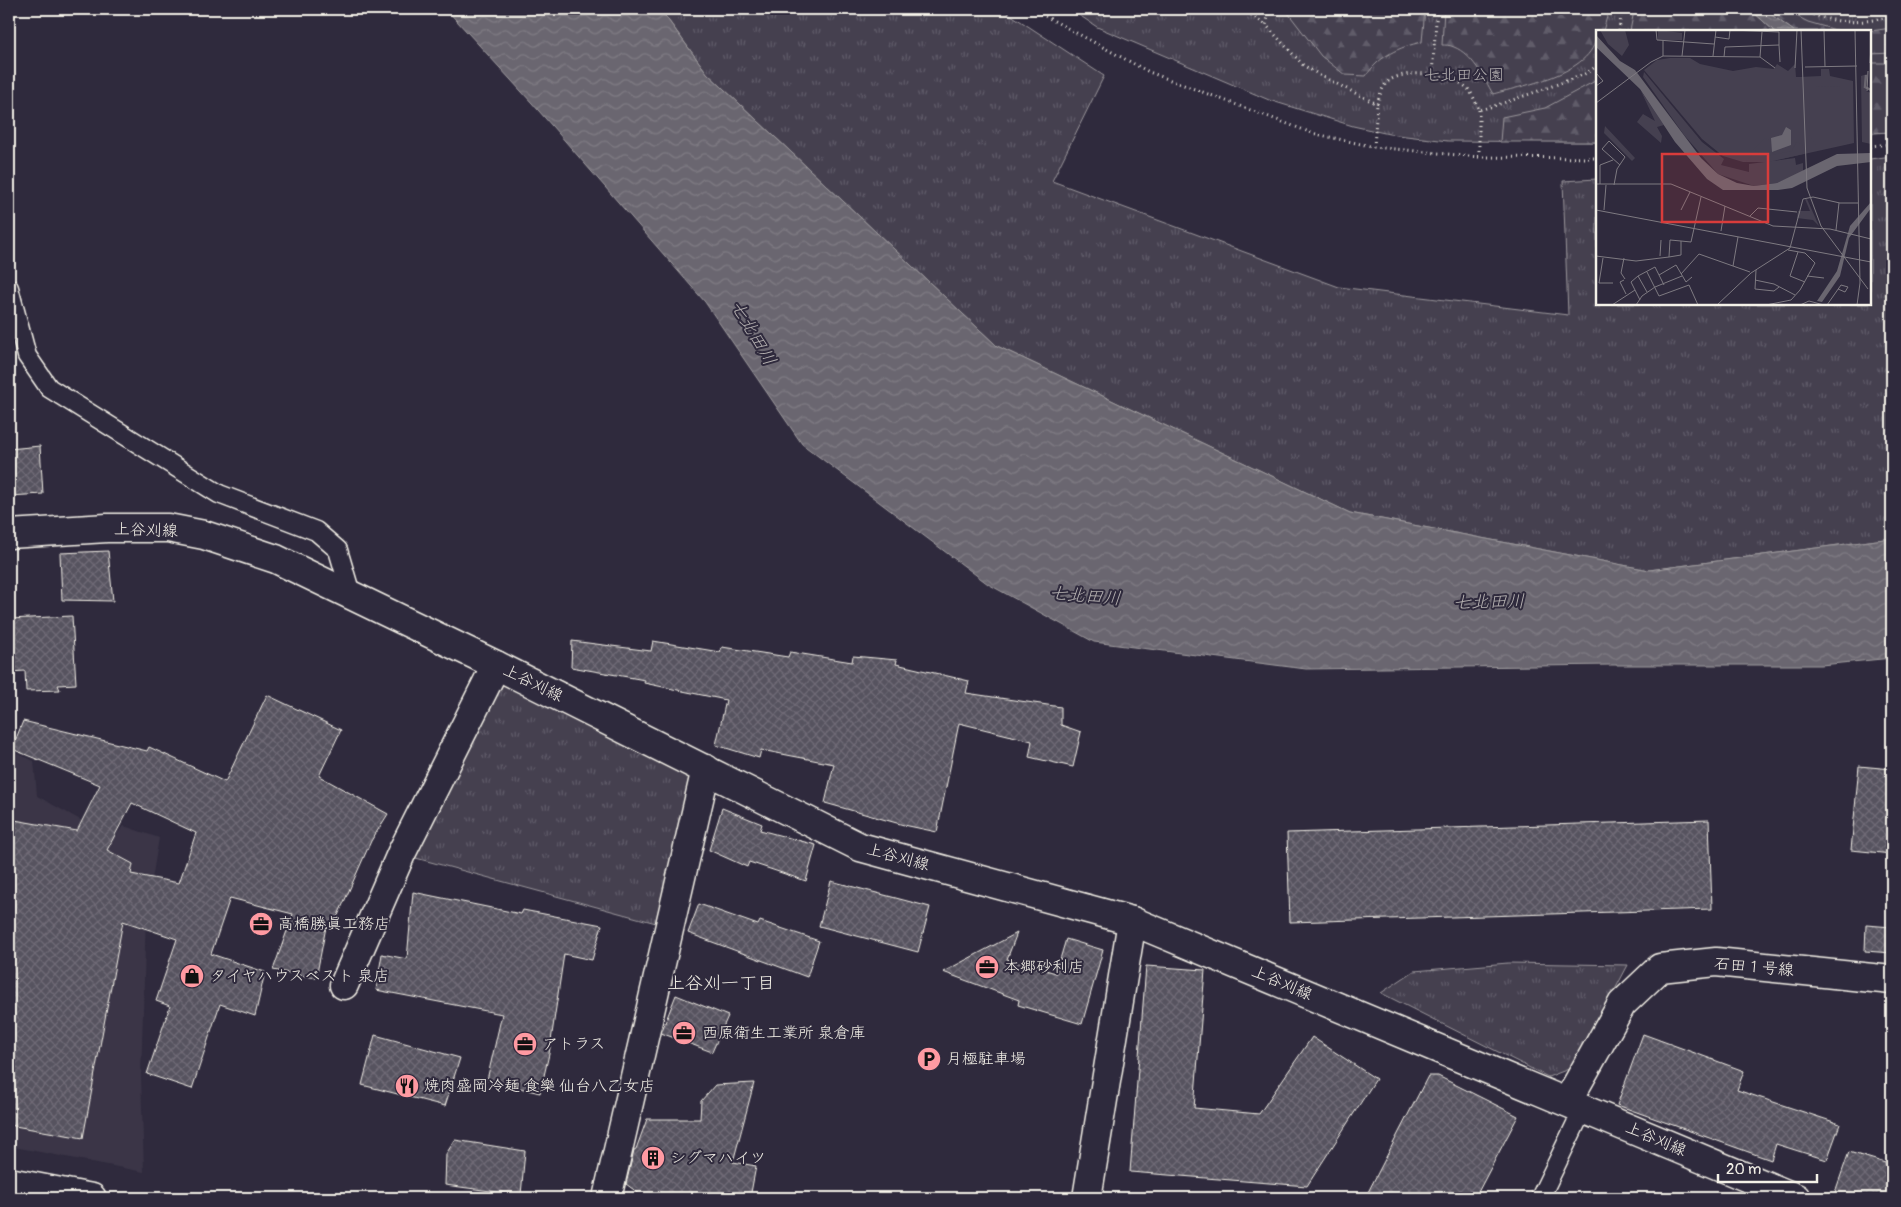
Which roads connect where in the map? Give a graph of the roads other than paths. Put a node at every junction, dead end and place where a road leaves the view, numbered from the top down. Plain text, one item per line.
1 (9, 288) edge
2 (9, 534) edge
3 (351, 594) junction
4 (496, 665) junction
5 (706, 769) junction
6 (1132, 920) junction
7 (1892, 980) edge
8 (344, 985) dead end
9 (1575, 1106) junction
10 (9, 1182) edge
11 (1792, 1197) edge
12 (92, 1198) edge
13 (607, 1198) edge
14 (1087, 1198) edge
15 (1540, 1198) edge

1 - 3 lane
2 - 3 street, 上谷刈線
3 - 4 street, 上谷刈線
4 - 5 street, 上谷刈線
4 - 8 street
5 - 6 street, 上谷刈線
5 - 13 street
6 - 9 street, 上谷刈線
6 - 14 street
7 - 9 street, 石田１号線
9 - 11 street, 上谷刈線
9 - 15 lane
10 - 12 street

